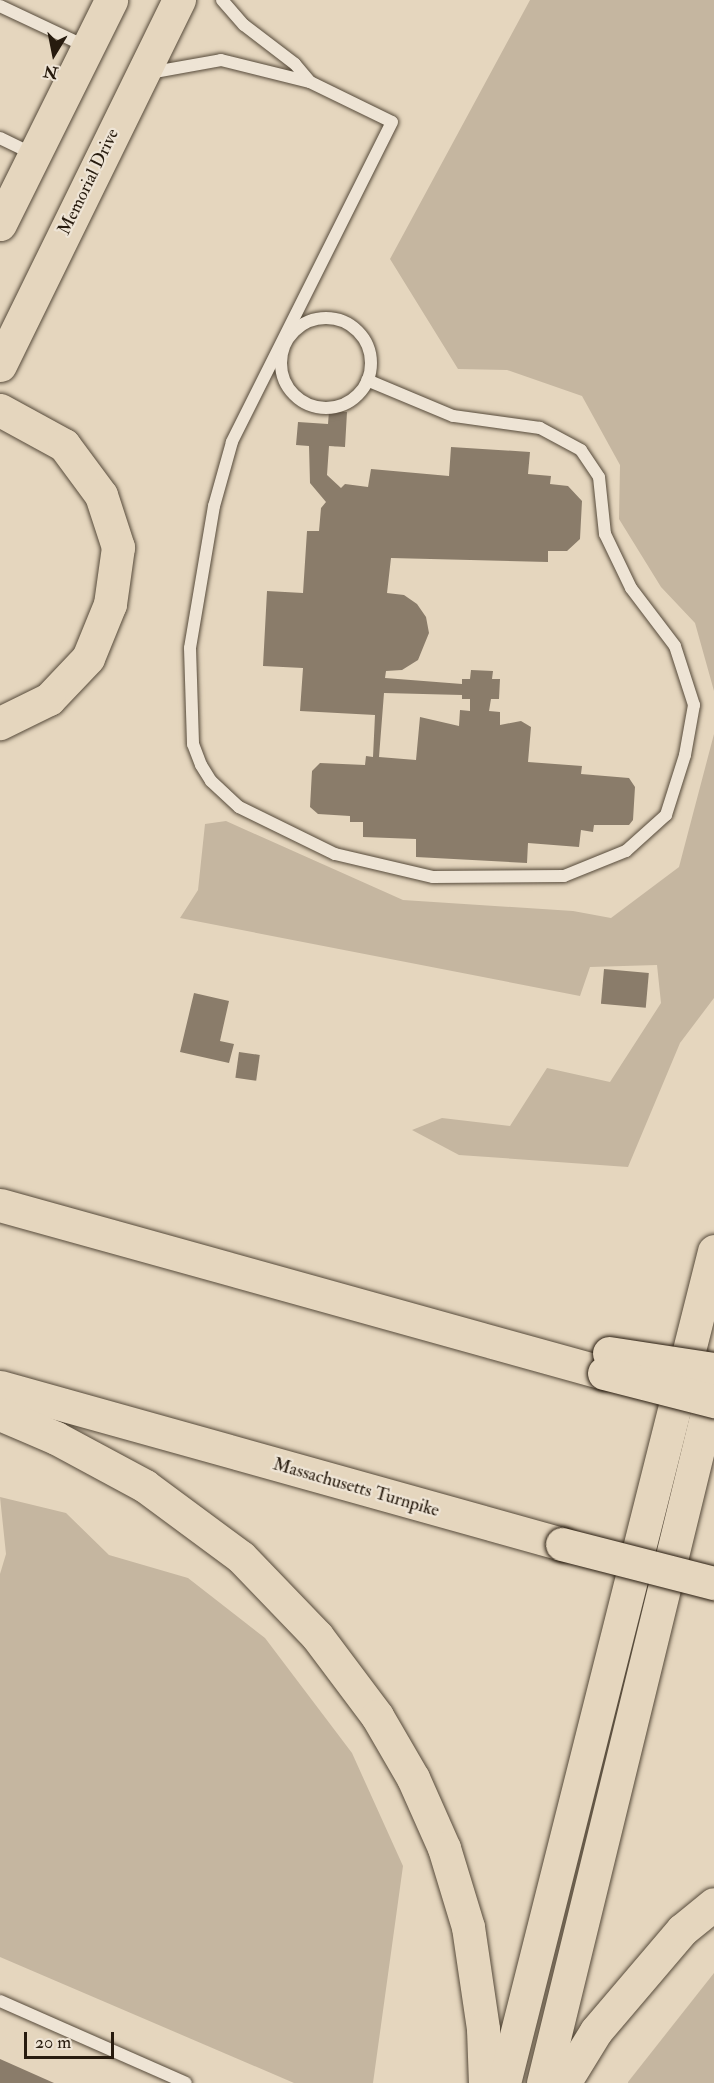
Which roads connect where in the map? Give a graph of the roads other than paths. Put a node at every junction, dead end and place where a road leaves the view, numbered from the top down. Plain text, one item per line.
1 (111, 0) edge
2 (179, 0) edge
3 (222, 0) edge
4 (0, 6) edge
5 (88, 47) junction
6 (142, 74) junction
7 (310, 82) junction
8 (0, 138) edge
9 (34, 155) junction
10 (0, 224) edge
11 (282, 344) junction
12 (0, 365) edge
13 (367, 380) junction
14 (0, 410) edge
15 (0, 723) edge
16 (0, 1205) edge
17 (714, 1251) edge
18 (606, 1363) junction
19 (714, 1369) edge
20 (714, 1384) edge
21 (0, 1387) edge
22 (714, 1401) edge
23 (0, 1414) edge
24 (714, 1583) edge
25 (714, 1904) edge
26 (0, 2001) edge
27 (186, 2083) edge
28 (485, 2083) edge
29 (504, 2083) edge
30 (543, 2083) edge
31 (564, 2083) edge

1 - 5 main road
2 - 6 main road, Memorial Drive
3 - 7 lane
4 - 5 lane
5 - 9 main road
6 - 7 lane
6 - 12 main road, Memorial Drive
7 - 11 lane
8 - 9 lane
9 - 10 main road
11 - 13 lane
11 - 13 lane
11 - 13 lane
14 - 15 main road
16 - 18 main road
17 - 29 main road
18 - 19 main road, bridge
18 - 22 main road, bridge
20 - 30 main road
21 - 24 main road, Massachusetts Turnpike, bridge
23 - 28 main road
25 - 31 main road
26 - 27 lane

